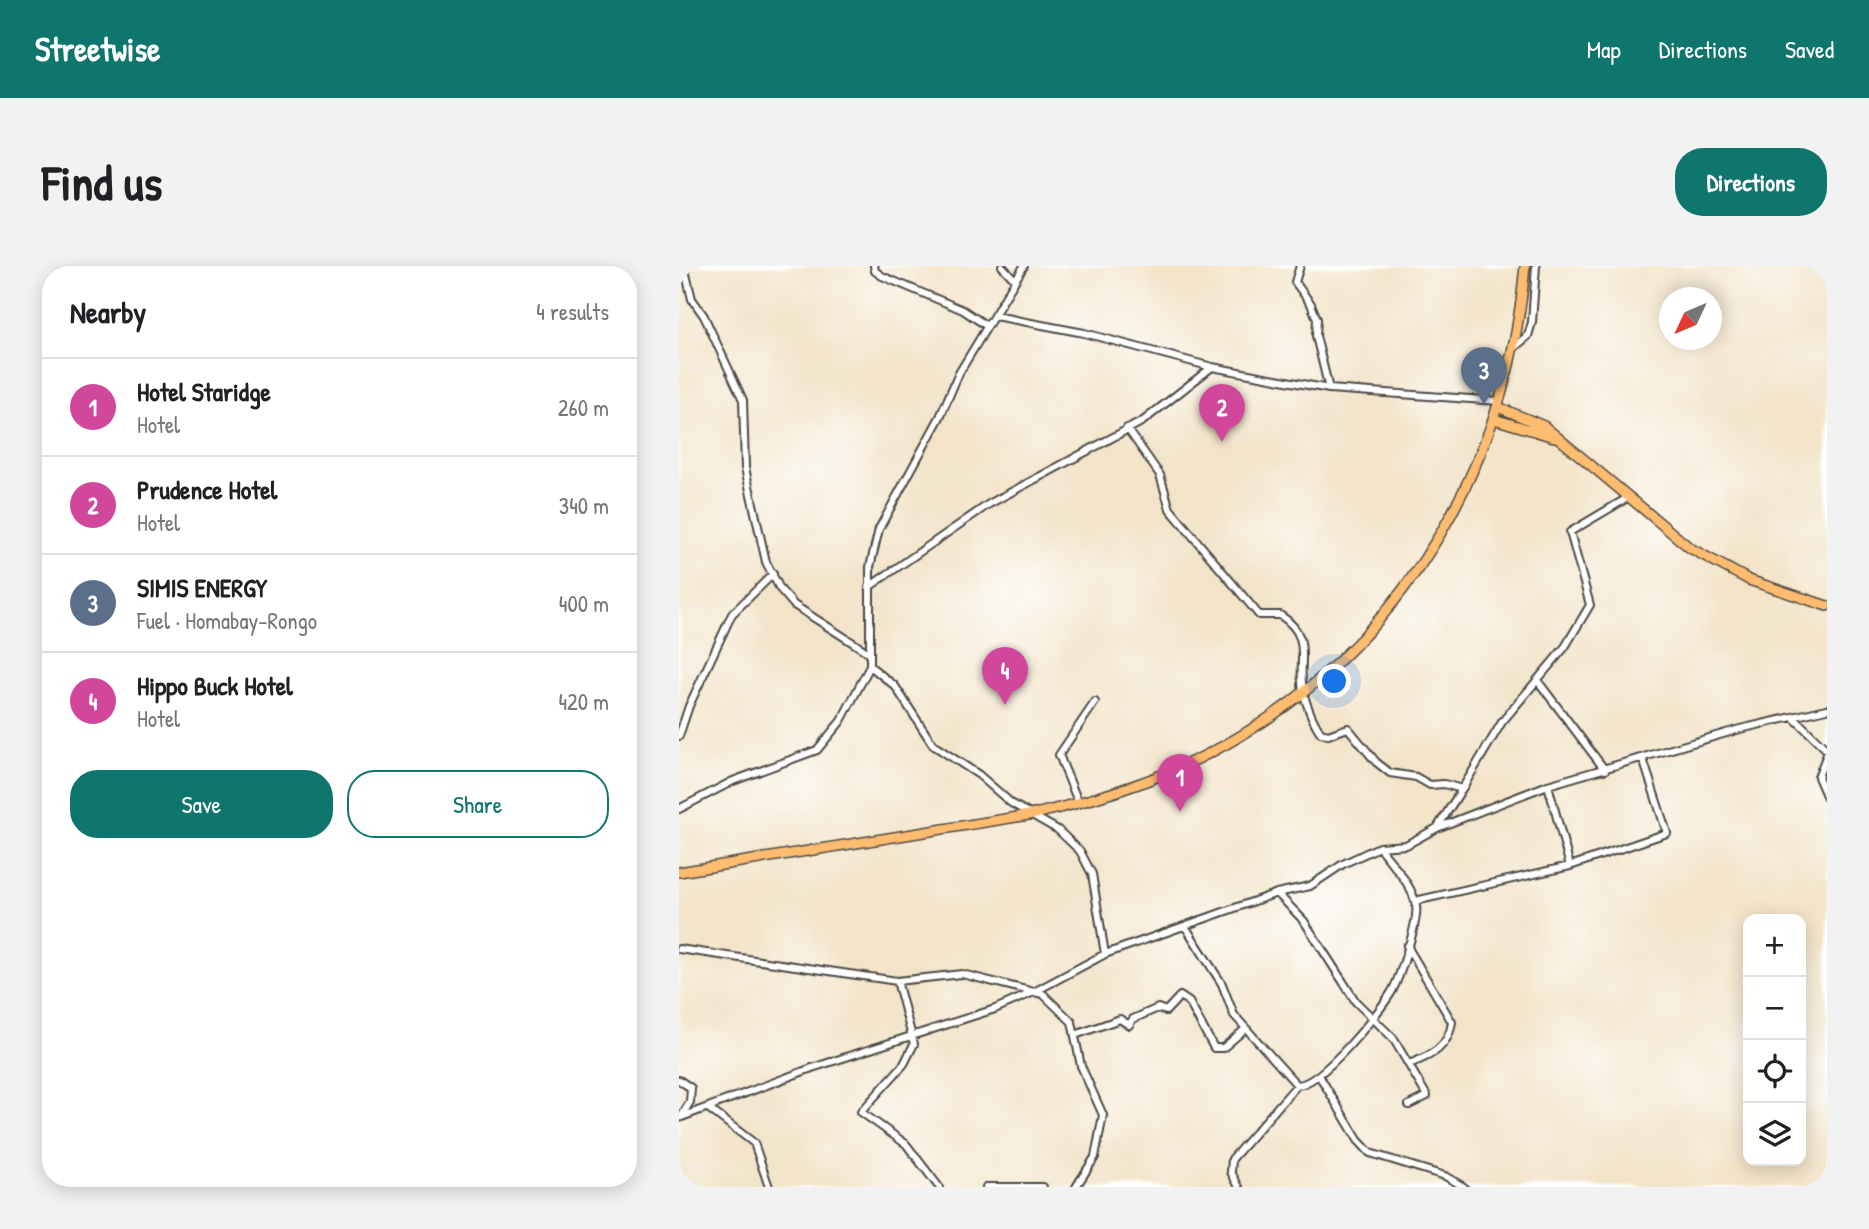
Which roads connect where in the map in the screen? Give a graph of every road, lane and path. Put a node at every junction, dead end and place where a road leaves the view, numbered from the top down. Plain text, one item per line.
1 (684, 266) edge
2 (874, 266) edge
3 (1002, 266) edge
4 (1024, 266) edge
5 (1300, 266) edge
6 (1525, 266) edge
7 (1537, 266) edge
8 (1015, 280) junction
9 (687, 284) junction
10 (679, 288) edge
11 (995, 316) junction
12 (987, 327) junction
13 (1514, 348) junction
14 (1212, 367) junction
15 (1329, 389) junction
16 (1499, 404) junction
17 (1494, 419) junction
18 (1127, 428) junction
19 (1556, 437) junction
20 (1629, 497) junction
21 (773, 574) junction
22 (869, 587) junction
23 (1827, 606) edge
24 (869, 653) junction
25 (870, 666) junction
26 (1537, 680) junction
27 (1303, 692) junction
28 (1095, 702) dead end
29 (1827, 709) edge
30 (1794, 718) junction
31 (679, 736) edge
32 (1827, 752) edge
33 (1643, 759) junction
34 (1605, 770) junction
35 (1548, 785) junction
36 (1462, 789) junction
37 (1827, 798) edge
38 (1079, 804) junction
39 (679, 808) edge
40 (1035, 814) junction
41 (1437, 828) junction
42 (1379, 847) junction
43 (1570, 866) junction
44 (679, 872) edge
45 (1277, 893) junction
46 (1415, 901) junction
47 (1185, 926) junction
48 (1407, 946) junction
49 (679, 949) edge
50 (1105, 954) junction
51 (897, 981) junction
52 (1034, 992) junction
53 (1372, 1016) junction
54 (1244, 1030) junction
55 (1076, 1035) junction
56 (912, 1036) junction
57 (1409, 1064) junction
58 (1319, 1077) junction
59 (679, 1080) edge
60 (1297, 1085) junction
61 (1409, 1105) dead end
62 (708, 1108) junction
63 (680, 1117) edge
64 (769, 1187) edge
65 (939, 1187) edge
66 (986, 1187) edge
67 (1043, 1187) edge
68 (1076, 1187) edge
69 (1239, 1187) edge
70 (1464, 1187) edge

1 - 9 street
2 - 12 street
3 - 8 street
4 - 8 street
5 - 15 street
6 - 13 highway
7 - 13 street
8 - 11 street
9 - 10 street
9 - 21 street
11 - 12 street
11 - 14 street
12 - 22 street
13 - 16 highway
14 - 15 street
14 - 18 street
15 - 16 street
16 - 17 highway
16 - 19 highway
17 - 19 highway
17 - 27 highway
18 - 22 street
18 - 27 street
19 - 20 highway
20 - 23 highway
20 - 26 street
21 - 24 street
21 - 31 street
22 - 24 street
24 - 25 street
25 - 39 street
25 - 40 street
26 - 34 street
26 - 36 street
27 - 36 street
27 - 38 highway
28 - 38 street
29 - 30 street
30 - 32 street
30 - 33 street
32 - 37 street
33 - 34 street
33 - 43 street
34 - 35 street
35 - 41 street
35 - 43 street
36 - 41 street
38 - 40 highway
40 - 44 highway
40 - 50 street
41 - 42 street
42 - 45 street
42 - 46 street
43 - 46 street
45 - 47 street
45 - 53 street
46 - 48 street
47 - 50 street
47 - 54 street
48 - 53 street
48 - 57 street
49 - 51 street
50 - 52 street
51 - 52 street
51 - 56 street
52 - 55 street
52 - 56 street
53 - 57 street
53 - 58 street
54 - 55 street
54 - 60 street
55 - 68 street
56 - 62 street
56 - 65 street
57 - 61 street
58 - 60 street
58 - 70 street
59 - 63 street
60 - 69 street
62 - 63 street
62 - 64 street
66 - 67 street

